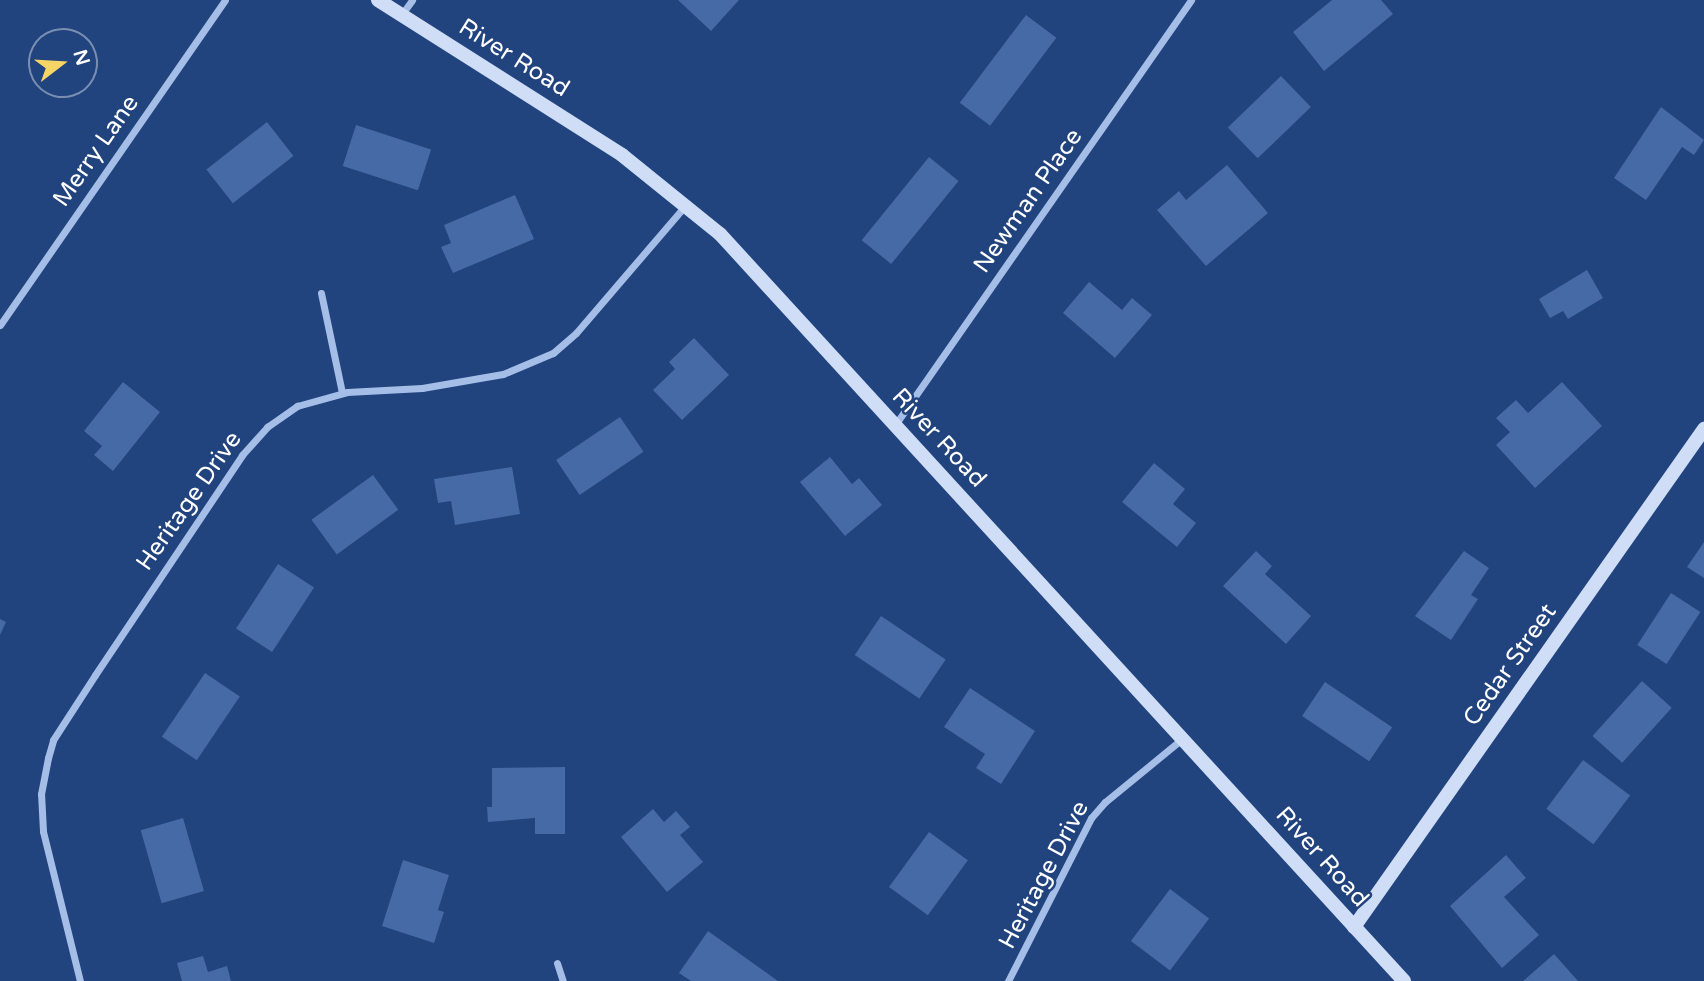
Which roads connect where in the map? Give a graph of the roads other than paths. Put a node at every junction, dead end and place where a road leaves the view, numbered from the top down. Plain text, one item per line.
1 (225, 0) edge
2 (378, 0) edge
3 (412, 0) edge
4 (1192, 0) edge
5 (401, 14) junction
6 (685, 205) junction
7 (321, 293) dead end
8 (0, 325) edge
9 (342, 393) junction
10 (895, 425) junction
11 (1704, 429) edge
12 (1183, 738) junction
13 (1354, 927) junction
14 (557, 963) dead end
15 (80, 981) edge
16 (563, 981) edge
17 (1008, 981) edge
18 (1404, 981) edge

1 - 8 street, Merry Lane
2 - 5 street, River Road
3 - 5 street
4 - 10 street, Newman Place
5 - 6 street, River Road
6 - 9 street, Heritage Drive
6 - 10 street, River Road
7 - 9 street
9 - 15 street, Heritage Drive
10 - 12 street, River Road
11 - 13 street, Cedar Street
12 - 13 street, River Road
12 - 17 street, Heritage Drive
13 - 18 street, River Road
14 - 16 street

